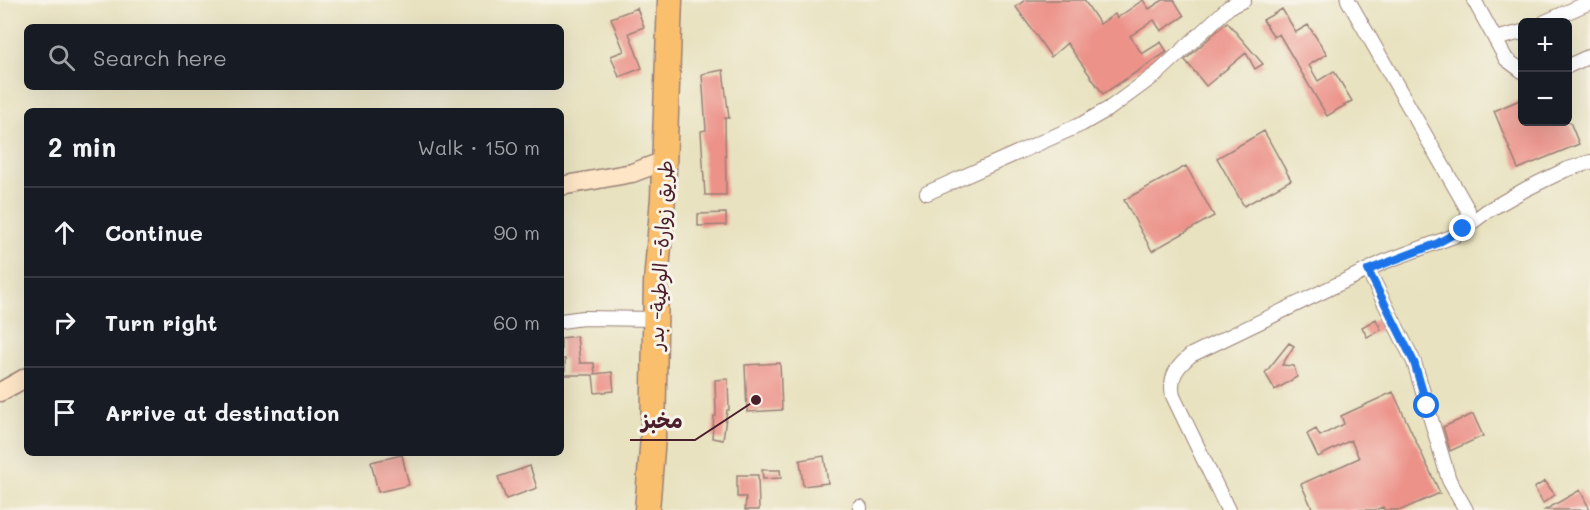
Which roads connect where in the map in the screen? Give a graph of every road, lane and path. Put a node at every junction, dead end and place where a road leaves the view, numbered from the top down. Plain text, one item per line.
1 (670, 0) edge
2 (1244, 0) edge
3 (1348, 0) edge
4 (1474, 0) edge
5 (1590, 2) edge
6 (1226, 4) edge
7 (1554, 18) edge
8 (1518, 33) edge
9 (1495, 39) junction
10 (1590, 56) edge
11 (1572, 64) edge
12 (1518, 68) edge
13 (664, 161) junction
14 (1590, 162) edge
15 (564, 185) edge
16 (927, 193) dead end
17 (1468, 210) junction
18 (1488, 211) junction
19 (1467, 225) junction
20 (1368, 270) junction
21 (655, 319) junction
22 (564, 321) edge
23 (24, 379) edge
24 (0, 392) edge
25 (647, 510) edge
26 (1228, 510) edge
27 (1466, 510) edge

1 - 13 highway, طريق زوارة- الوطية- بدر
2 - 6 street
3 - 17 street
4 - 9 street
5 - 7 street
6 - 16 street
8 - 9 street
9 - 12 street
10 - 11 street
13 - 15 street
13 - 21 highway, طريق زوارة- الوطية- بدر
14 - 18 street
17 - 18 street
17 - 19 street
18 - 19 street
19 - 20 street
20 - 26 street
20 - 27 street
21 - 22 street
21 - 25 highway, طريق زوارة- الوطية- بدر
23 - 24 street

